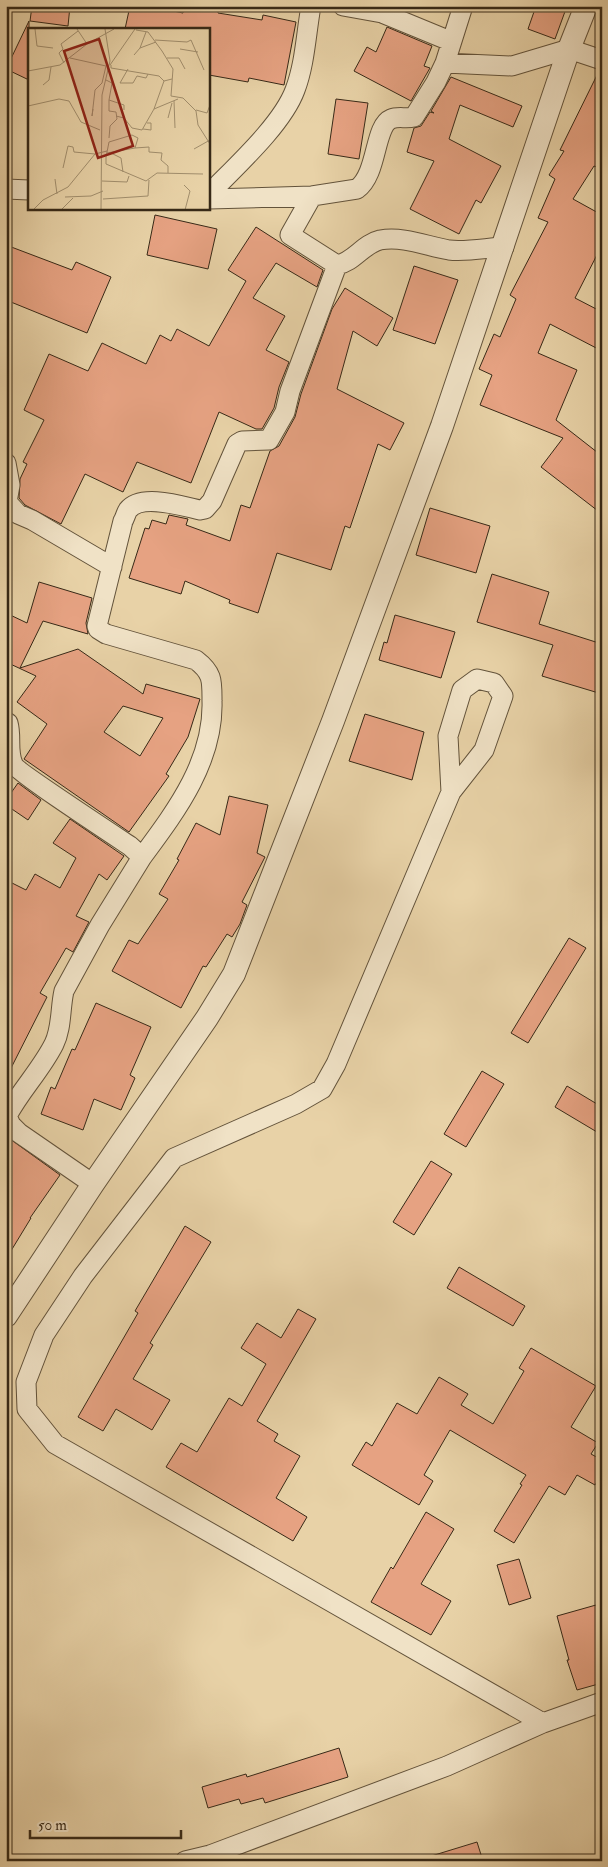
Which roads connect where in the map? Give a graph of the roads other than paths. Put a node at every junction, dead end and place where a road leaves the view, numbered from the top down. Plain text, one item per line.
1 (311, 6) edge
2 (343, 6) edge
3 (463, 6) edge
4 (586, 6) edge
5 (385, 10) edge
6 (450, 41) junction
7 (569, 49) junction
8 (602, 60) edge
9 (445, 63) junction
10 (6, 189) edge
11 (28, 190) edge
12 (210, 193) edge
13 (312, 196) junction
14 (210, 199) edge
15 (504, 247) junction
16 (337, 265) junction
17 (6, 463) edge
18 (112, 567) junction
19 (6, 722) edge
20 (451, 792) junction
21 (142, 857) junction
22 (93, 1184) junction
23 (6, 1316) edge
24 (602, 1702) edge
25 (543, 1724) junction
26 (211, 1858) edge
27 (185, 1861) edge

1 - 12 street
2 - 5 street
3 - 6 street
4 - 7 street
5 - 6 street
6 - 9 street
7 - 8 street
7 - 9 street
7 - 15 street
9 - 13 street
10 - 11 street
13 - 14 street
13 - 16 street
15 - 16 street
15 - 22 street
16 - 18 street
17 - 18 street
18 - 21 street
19 - 21 street
20 - 20 street
20 - 25 street
21 - 22 street
22 - 23 street
24 - 25 street
25 - 26 street
26 - 27 street

